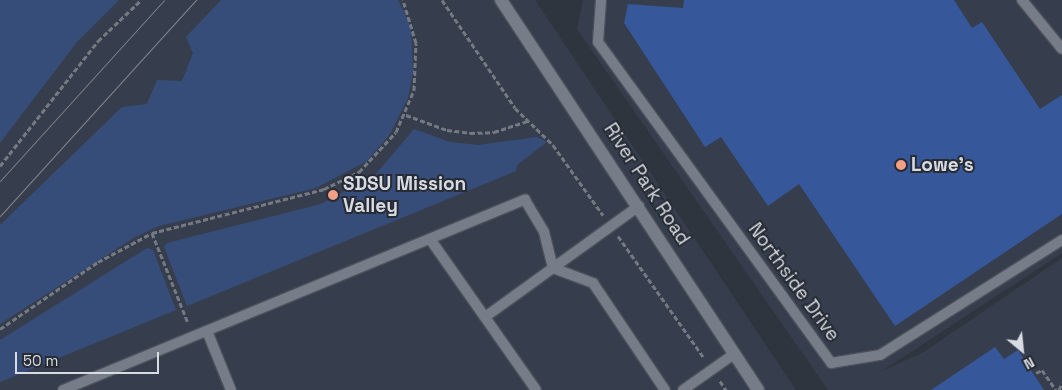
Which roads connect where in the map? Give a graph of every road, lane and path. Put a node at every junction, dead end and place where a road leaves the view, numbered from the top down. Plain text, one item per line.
1 (141, 0) edge
2 (403, 0) edge
3 (442, 0) edge
4 (501, 0) edge
5 (601, 0) edge
6 (1022, 0) edge
7 (1062, 49) edge
8 (406, 115) junction
9 (528, 121) junction
10 (0, 166) edge
11 (639, 206) junction
12 (611, 227) junction
13 (152, 233) junction
14 (430, 239) junction
15 (1062, 240) edge
16 (553, 268) junction
17 (485, 317) junction
18 (0, 329) edge
19 (207, 331) junction
20 (193, 337) junction
21 (734, 354) junction
22 (712, 369) junction
23 (1036, 373) dead end
24 (1062, 382) edge
25 (63, 390) edge
26 (231, 390) edge
27 (536, 390) edge
28 (664, 390) edge
29 (683, 390) edge
30 (726, 390) edge
31 (758, 390) edge
32 (1056, 390) edge
33 (1060, 390) edge

1 - 10 path
2 - 8 path
3 - 9 path
4 - 11 street, River Park Road
5 - 15 lane, Northside Drive
6 - 7 lane
8 - 9 path
8 - 13 path
9 - 12 path
11 - 12 lane
11 - 21 street, River Park Road
12 - 16 lane
12 - 22 path
13 - 18 path
13 - 20 path
14 - 16 lane
14 - 17 lane
14 - 19 lane
16 - 17 lane
16 - 28 lane
17 - 27 lane
19 - 20 lane
19 - 26 lane
20 - 25 lane
21 - 22 lane
21 - 31 street, River Park Road
22 - 29 lane
22 - 30 path
23 - 32 path
24 - 33 path

